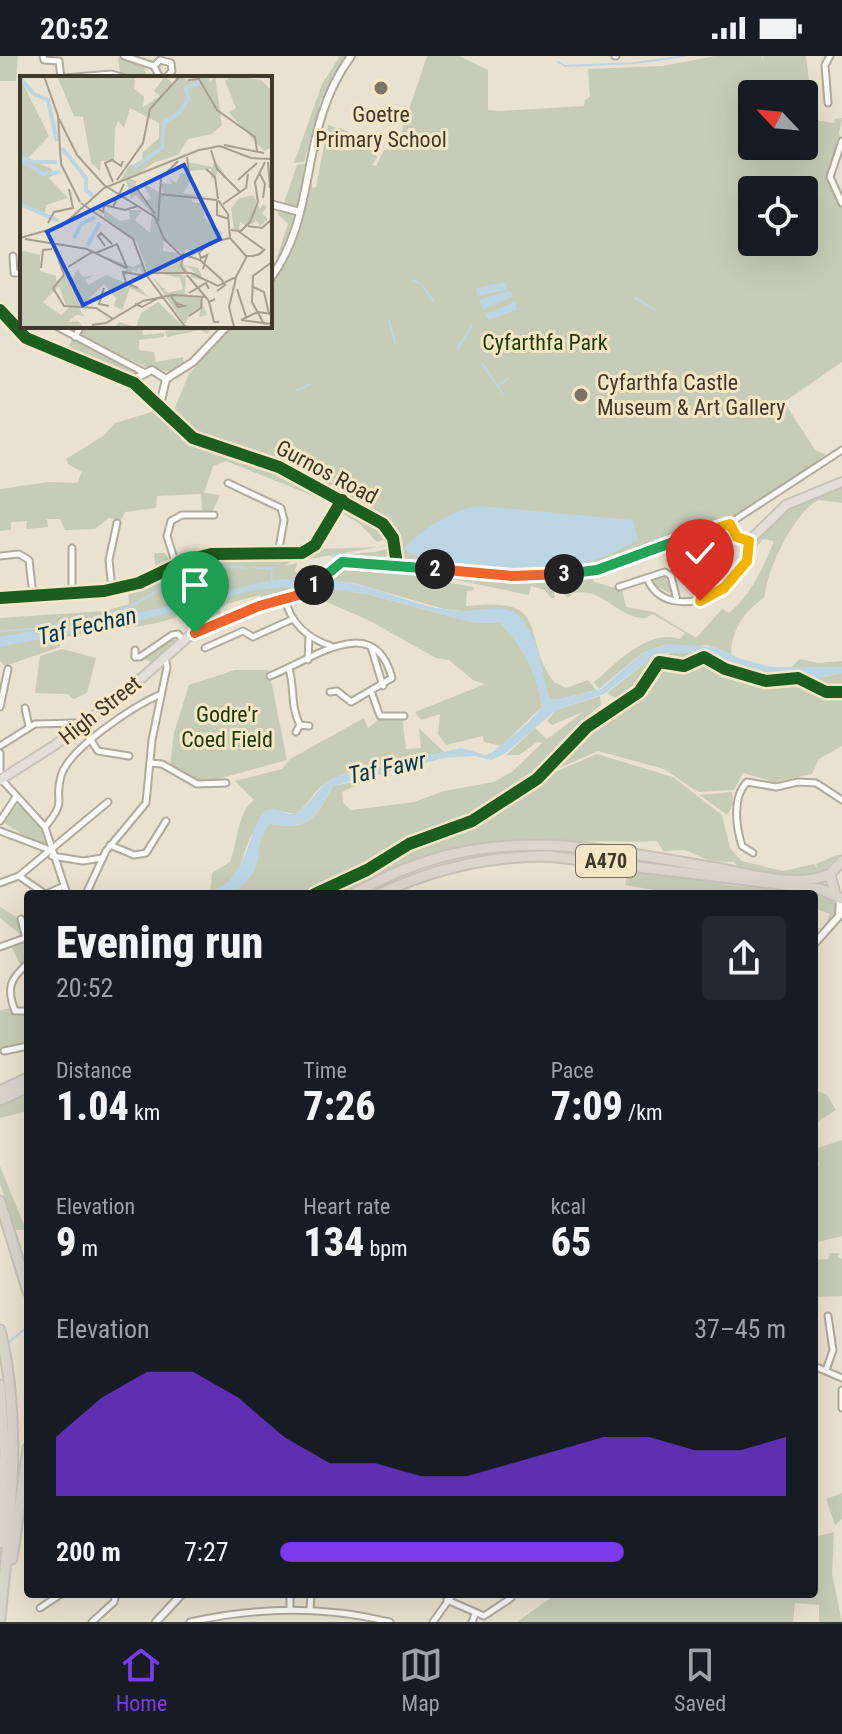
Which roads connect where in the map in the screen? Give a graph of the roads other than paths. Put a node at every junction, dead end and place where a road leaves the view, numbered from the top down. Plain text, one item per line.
1 (43, 56) edge
2 (124, 56) edge
3 (351, 56) edge
4 (830, 56) edge
5 (153, 70) junction
6 (63, 76) edge
7 (87, 76) edge
8 (118, 76) edge
9 (158, 76) edge
10 (170, 76) edge
11 (828, 103) dead end
12 (842, 141) edge
13 (842, 203) edge
14 (272, 205) edge
15 (300, 212) junction
16 (13, 256) dead end
17 (20, 273) edge
18 (272, 276) edge
19 (0, 310) edge
20 (59, 328) edge
21 (80, 328) edge
22 (225, 328) edge
23 (75, 337) junction
24 (144, 375) junction
25 (166, 379) junction
26 (129, 381) junction
27 (146, 392) junction
28 (161, 393) junction
29 (160, 406) junction
30 (842, 450) edge
31 (842, 482) edge
32 (228, 483) dead end
33 (342, 500) junction
34 (214, 515) dead end
35 (117, 523) dead end
36 (730, 524) junction
37 (749, 541) junction
38 (72, 548) dead end
39 (278, 554) junction
40 (0, 556) edge
41 (176, 565) junction
42 (397, 565) junction
43 (647, 578) junction
44 (619, 587) dead end
45 (112, 590) junction
46 (72, 593) junction
47 (33, 596) junction
48 (0, 598) edge
49 (285, 599) junction
50 (677, 600) junction
51 (293, 619) junction
52 (309, 636) junction
53 (183, 640) junction
54 (331, 646) junction
55 (371, 647) junction
56 (205, 648) dead end
57 (135, 654) dead end
58 (165, 658) junction
59 (307, 660) junction
60 (8, 669) dead end
61 (289, 669) junction
62 (270, 676) dead end
63 (383, 686) junction
64 (336, 690) dead end
65 (371, 691) junction
66 (161, 694) junction
67 (0, 707) edge
68 (25, 708) dead end
69 (404, 716) dead end
70 (81, 725) junction
71 (300, 725) junction
72 (29, 726) junction
73 (309, 726) dead end
74 (296, 732) dead end
75 (91, 740) junction
76 (0, 746) edge
77 (0, 753) edge
78 (126, 754) dead end
79 (150, 763) junction
80 (0, 777) edge
81 (226, 783) dead end
82 (832, 792) junction
83 (842, 793) edge
84 (16, 797) junction
85 (842, 800) edge
86 (108, 802) dead end
87 (0, 821) edge
88 (166, 821) dead end
89 (45, 827) junction
90 (0, 831) edge
91 (110, 845) junction
92 (51, 853) junction
93 (753, 853) dead end
94 (102, 858) junction
95 (837, 864) edge
96 (19, 876) junction
97 (0, 883) edge
98 (64, 886) junction
99 (39, 890) edge
100 (54, 890) edge
101 (66, 890) edge
102 (89, 890) edge
103 (362, 890) edge
104 (390, 890) edge
105 (794, 890) edge
106 (818, 894) edge
107 (839, 897) edge
108 (21, 919) dead end
109 (842, 921) edge
110 (834, 924) junction
111 (24, 928) edge
112 (24, 939) edge
113 (818, 940) edge
114 (0, 947) edge
115 (24, 967) edge
116 (24, 1011) edge
117 (24, 1047) edge
118 (4, 1051) dead end
119 (24, 1080) edge
120 (24, 1089) edge
121 (0, 1091) edge
122 (0, 1100) edge
123 (0, 1201) edge
124 (24, 1279) edge
125 (828, 1316) dead end
126 (0, 1330) edge
127 (818, 1367) edge
128 (826, 1370) junction
129 (842, 1378) edge
130 (0, 1385) edge
131 (842, 1390) edge
132 (842, 1408) edge
133 (24, 1474) edge
134 (0, 1543) edge
135 (55, 1598) edge
136 (115, 1598) edge
137 (179, 1598) edge
138 (290, 1598) edge
139 (311, 1598) edge
140 (511, 1598) dead end
141 (447, 1600) joint
142 (40, 1608) dead end
143 (290, 1610) junction
144 (310, 1610) junction
145 (475, 1614) junction
146 (223, 1615) junction
147 (2, 1620) edge
148 (160, 1621) edge
149 (92, 1622) edge
150 (190, 1622) edge
151 (225, 1622) edge
152 (390, 1622) edge
153 (433, 1622) edge
154 (472, 1622) edge

1 - 6 street
2 - 5 street
3 - 15 street
4 - 11 street
5 - 9 street
5 - 10 street
7 - 8 street
12 - 13 street
14 - 15 street
15 - 18 street
16 - 17 street
19 - 26 street, Gurnos Road
20 - 23 street
21 - 23 street
22 - 25 street
23 - 24 street
24 - 25 street
24 - 26 street
24 - 27 street
25 - 28 street
26 - 27 street, Gurnos Road
27 - 28 street
27 - 29 street, Gurnos Road
28 - 29 street
29 - 33 street, Gurnos Road
30 - 36 street
31 - 37 main road
32 - 39 street
33 - 39 street
33 - 42 street, Gurnos Road
34 - 41 street
35 - 45 street
36 - 37 main road
36 - 42 main road
37 - 50 street
38 - 46 street
39 - 41 street
40 - 47 street
41 - 45 street
42 - 49 main road, High Street
43 - 44 street
43 - 50 street
43 - 50 street
45 - 46 street
46 - 47 street
47 - 48 street
49 - 51 street
49 - 53 main road, High Street
51 - 52 street
51 - 56 street
52 - 54 street
52 - 59 street
53 - 57 street
53 - 58 main road, High Street
54 - 55 street
54 - 59 street
55 - 63 street
55 - 63 street
58 - 66 street
58 - 70 main road, High Street
59 - 61 street
60 - 67 street
61 - 62 street
61 - 71 street
63 - 65 street
64 - 65 street
65 - 69 street
66 - 75 street
66 - 79 street
68 - 72 street
70 - 72 street
70 - 75 street
70 - 80 main road, High Street
71 - 73 street
71 - 74 street
72 - 76 street
75 - 78 street
75 - 89 street
77 - 80 street
79 - 81 street
79 - 91 street
80 - 84 street
82 - 83 street
82 - 85 street
82 - 93 street
84 - 87 street
84 - 89 street
86 - 92 street
88 - 91 street
89 - 92 street
90 - 92 street
91 - 94 street
92 - 94 street
92 - 96 street
92 - 98 street
94 - 102 street
95 - 103 highway, A470
95 - 107 highway, A470
96 - 97 street
96 - 99 street
98 - 100 street
98 - 101 street
104 - 105 highway, A470
106 - 107 highway, A470
107 - 110 street
108 - 111 street
109 - 110 street
110 - 113 street
112 - 114 street
115 - 116 street
117 - 118 street
119 - 121 highway
120 - 122 highway
123 - 124 highway
125 - 128 street
126 - 147 highway
127 - 128 street
128 - 129 street
130 - 134 highway
131 - 132 street
133 - 147 highway
135 - 142 street
136 - 149 street
137 - 148 street
138 - 143 street
139 - 144 street
140 - 145 street
141 - 145 street
141 - 153 street
143 - 144 street
143 - 146 street
144 - 152 street
145 - 154 street
146 - 150 street
146 - 151 street

